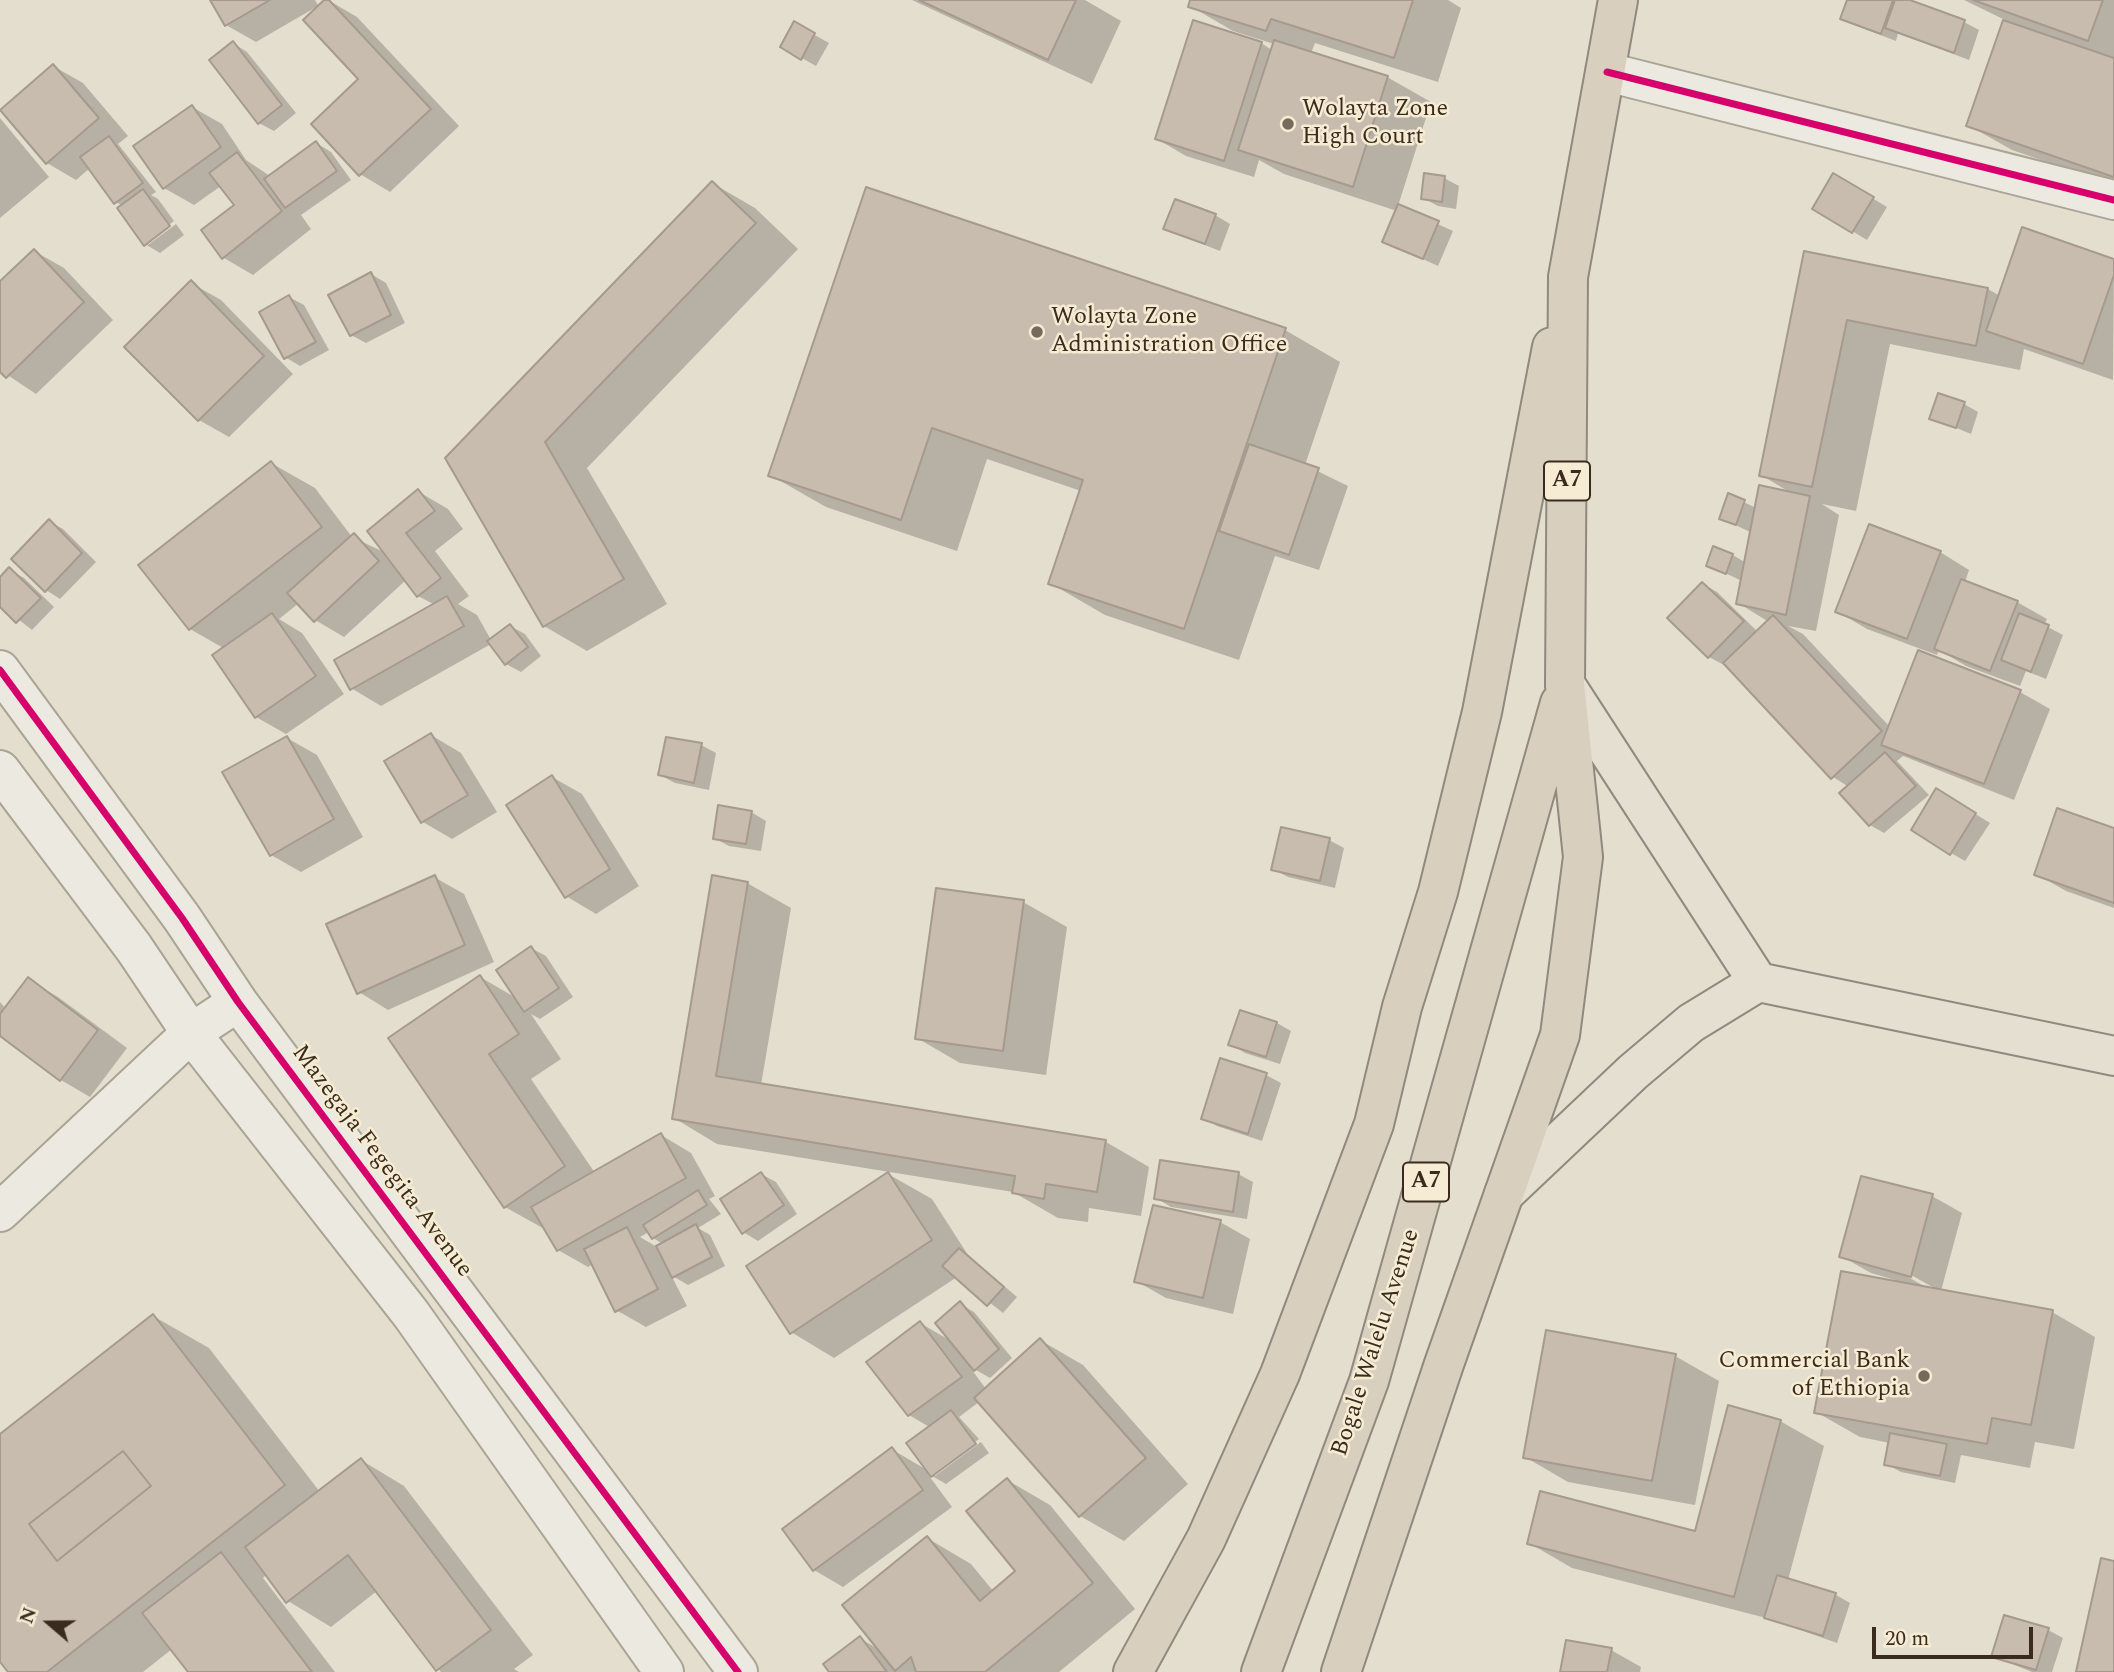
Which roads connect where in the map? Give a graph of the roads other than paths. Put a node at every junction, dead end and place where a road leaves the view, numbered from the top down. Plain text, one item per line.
1 (1618, 0) edge
2 (1607, 72) junction
3 (2114, 200) edge
4 (1568, 277) junction
5 (0, 670) edge
6 (1565, 684) junction
7 (0, 770) edge
8 (1758, 982) junction
9 (237, 1002) junction
10 (191, 1033) junction
11 (2114, 1056) edge
12 (1504, 1194) junction
13 (0, 1212) edge
14 (664, 1672) edge
15 (738, 1672) edge
16 (1133, 1672) edge
17 (1261, 1672) edge
18 (1341, 1672) edge

1 - 2 highway, Bogale Walelu Avenue / A7
2 - 3 street
2 - 4 highway, Bogale Walelu Avenue / A7
4 - 6 highway, Bogale Walelu Avenue / A7
4 - 16 highway
5 - 9 street, Mazegaja Fegegita Avenue
6 - 8 main road
6 - 12 highway, Bogale Walelu Avenue / A7
6 - 17 highway, Bogale Walelu Avenue / A7
7 - 10 street
8 - 11 main road
8 - 12 main road, A7
9 - 10 street
9 - 15 street, Mazegaja Fegegita Avenue
10 - 13 street
10 - 14 street
12 - 18 highway, Bogale Walelu Avenue / A7

